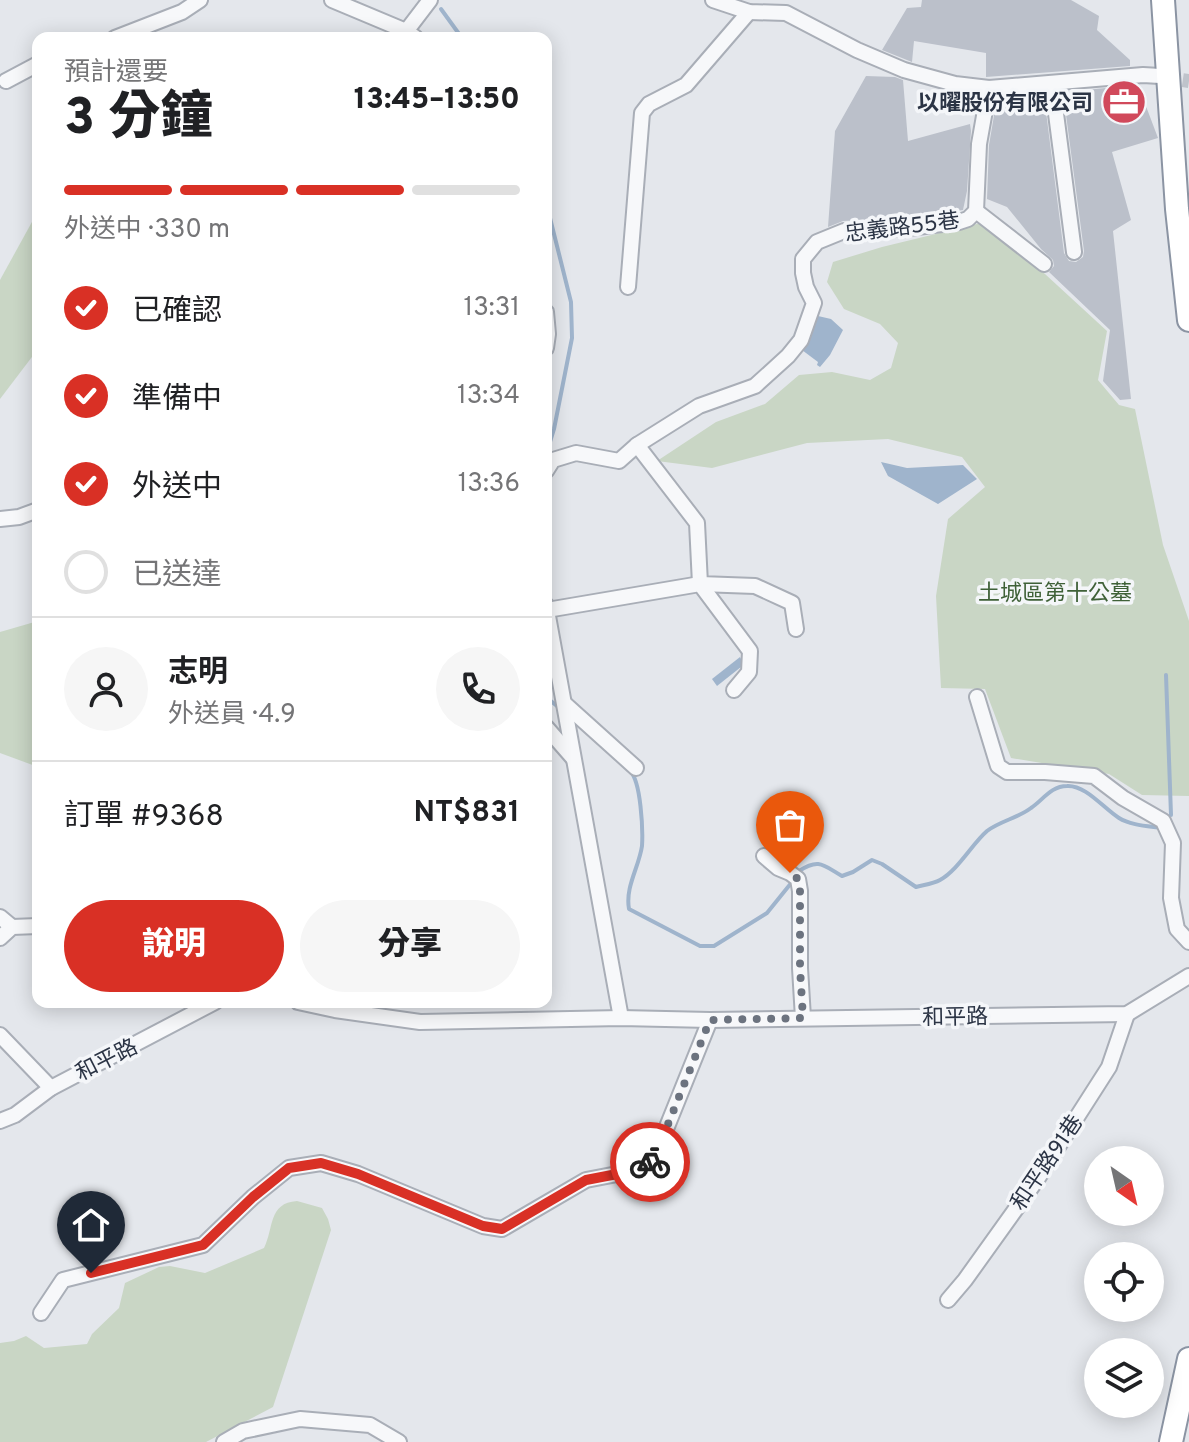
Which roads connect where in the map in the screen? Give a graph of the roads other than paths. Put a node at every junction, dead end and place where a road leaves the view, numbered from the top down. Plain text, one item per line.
1 (200, 0) edge
2 (332, 0) edge
3 (430, 0) edge
4 (713, 0) edge
5 (1163, 0) edge
6 (749, 12) junction
7 (130, 32) edge
8 (400, 32) edge
9 (410, 32) edge
10 (32, 67) edge
11 (1160, 76) tunnel mouth
12 (6, 81) dead end
13 (1052, 83) junction
14 (989, 88) junction
15 (976, 211) junction
16 (1074, 252) dead end
17 (1044, 264) dead end
18 (628, 287) dead end
19 (1189, 320) edge
20 (637, 445) junction
21 (552, 462) edge
22 (32, 512) edge
23 (0, 519) edge
24 (700, 584) junction
25 (552, 607) edge
26 (796, 629) dead end
27 (552, 637) edge
28 (734, 690) dead end
29 (977, 697) dead end
30 (566, 705) junction
31 (552, 734) edge
32 (573, 758) junction
33 (636, 768) dead end
34 (764, 856) dead end
35 (0, 917) edge
36 (32, 926) edge
37 (12, 927) junction
38 (0, 938) edge
39 (1189, 942) edge
40 (1189, 976) edge
41 (204, 1008) edge
42 (343, 1008) edge
43 (1127, 1014) junction
44 (621, 1018) junction
45 (803, 1018) junction
46 (710, 1020) junction
47 (0, 1035) edge
48 (51, 1088) junction
49 (0, 1121) edge
50 (948, 1300) dead end
51 (41, 1313) dead end
52 (1189, 1359) edge
53 (224, 1442) edge
54 (399, 1442) edge
55 (1171, 1442) edge

1 - 7 street
2 - 8 street
3 - 9 street
4 - 6 street
5 - 19 highway
6 - 14 street
6 - 18 street
10 - 12 street
11 - 13 street
13 - 14 street
13 - 16 street
14 - 15 street, 忠義路55巷
15 - 17 street
15 - 20 street, 忠義路55巷
20 - 21 street
20 - 24 street
22 - 23 street
24 - 25 street
24 - 26 street
24 - 28 street
27 - 30 street
29 - 39 street
30 - 32 street
30 - 33 street
31 - 32 street
32 - 44 street
34 - 45 street
35 - 37 street
36 - 37 street
37 - 38 street
40 - 43 street
41 - 48 street, 和平路
42 - 44 street, 和平路
43 - 45 street, 和平路
43 - 50 street, 和平路91巷
44 - 46 street, 和平路
45 - 46 street, 和平路
46 - 51 street
47 - 48 street
48 - 49 street, 和平路
52 - 55 highway
53 - 54 street

